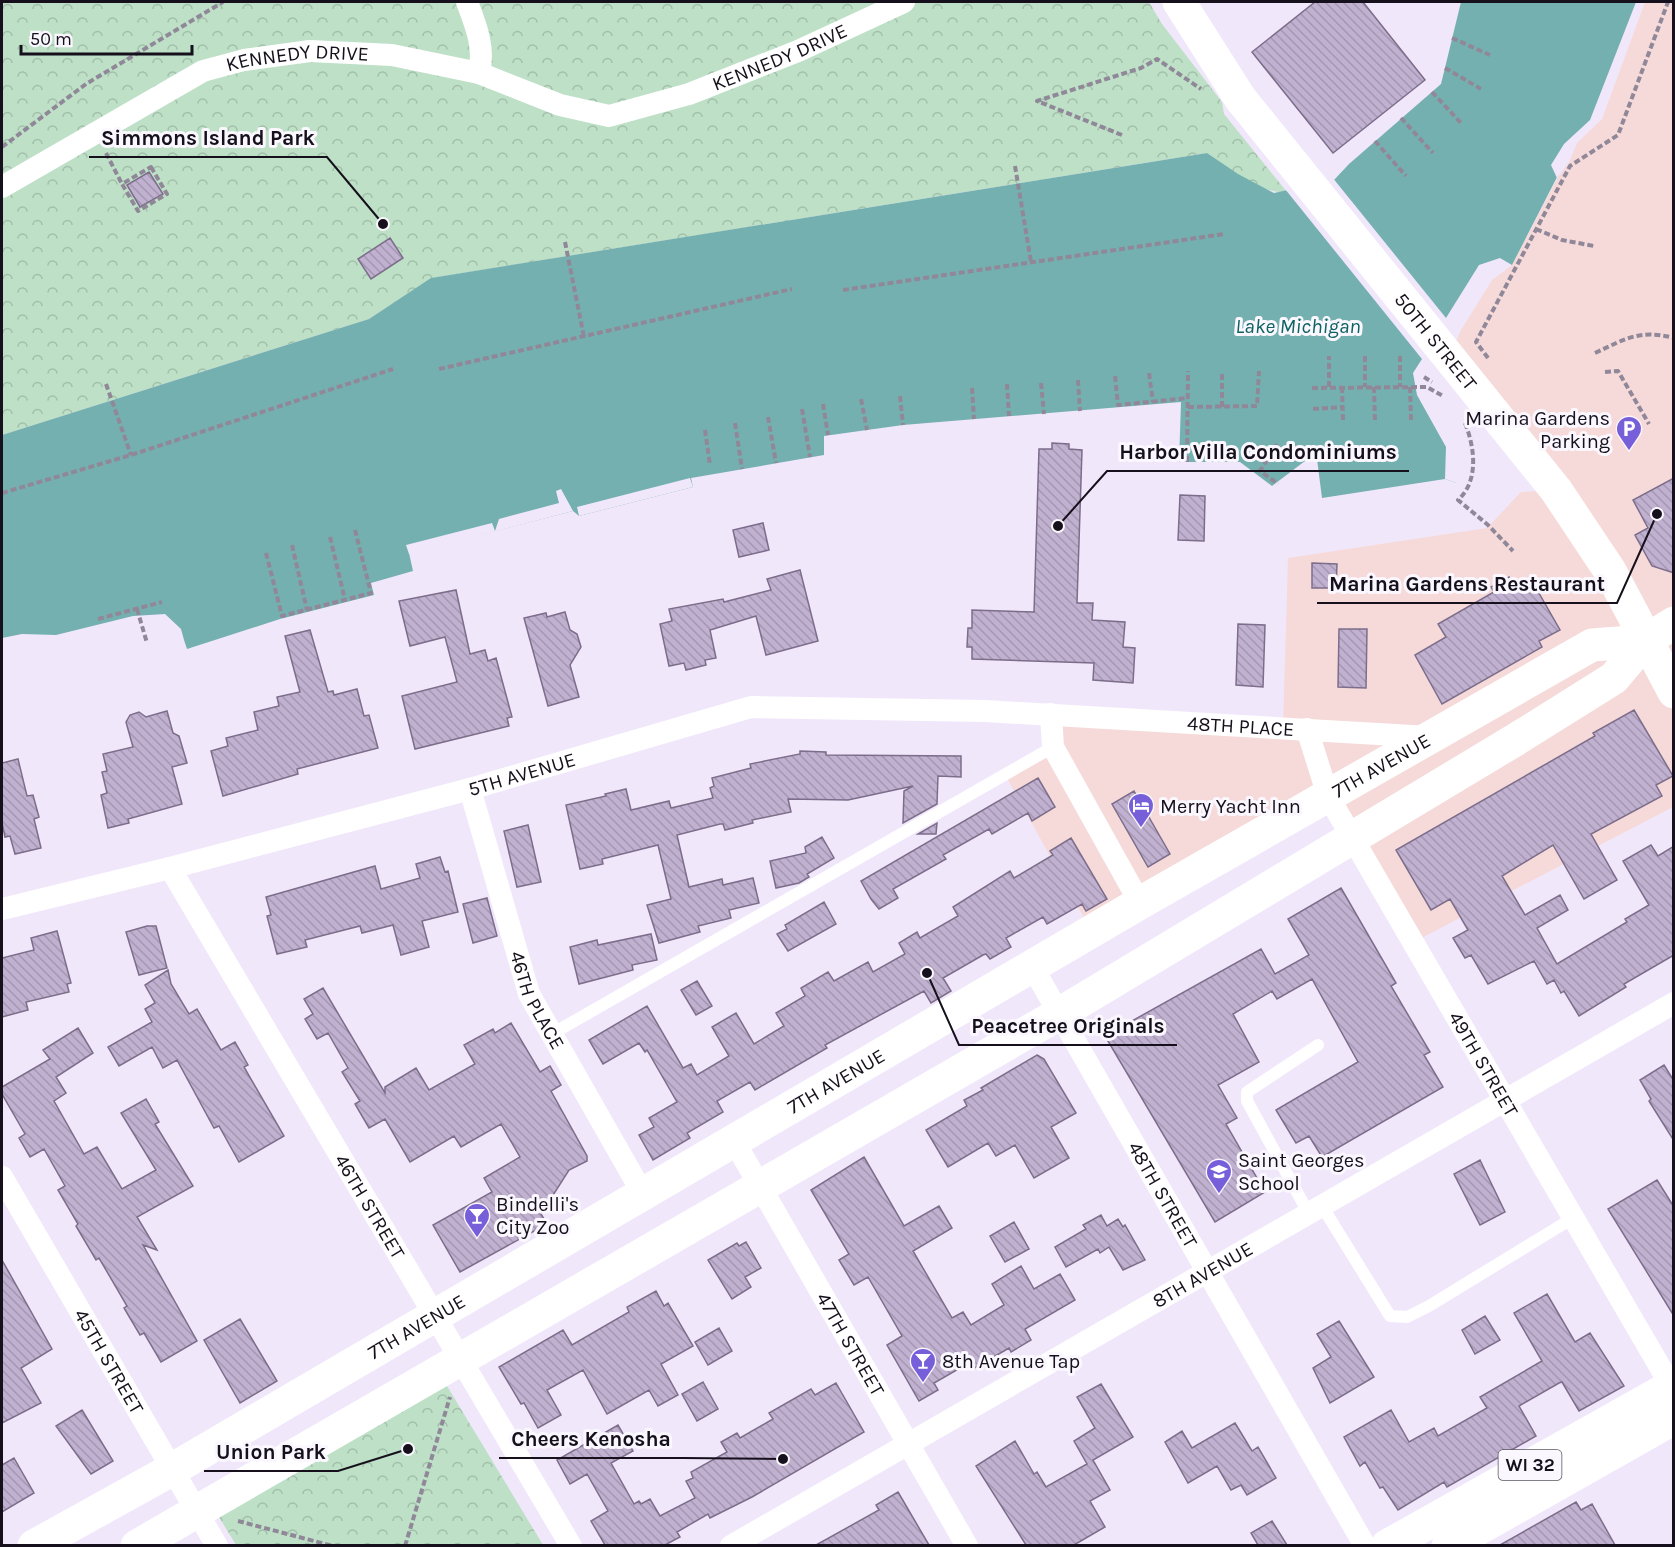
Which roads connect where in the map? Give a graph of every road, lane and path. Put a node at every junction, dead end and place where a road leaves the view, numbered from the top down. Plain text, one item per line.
1 (224, 2) edge
2 (467, 2) edge
3 (904, 2) edge
4 (1179, 2) edge
5 (1668, 2) edge
6 (1452, 38) dead end
7 (1490, 55) dead end
8 (1445, 68) dead end
9 (479, 73) junction
10 (1481, 89) dead end
11 (1202, 90) dead end
12 (1432, 92) dead end
13 (1401, 118) dead end
14 (1461, 123) dead end
15 (95, 133) junction
16 (1122, 135) dead end
17 (1375, 141) dead end
18 (2, 147) edge
19 (1433, 153) dead end
20 (1015, 166) dead end
21 (1406, 176) dead end
22 (122, 184) junction
23 (2, 187) edge
24 (1536, 230) junction
25 (1224, 234) dead end
26 (565, 242) dead end
27 (1594, 246) dead end
28 (1031, 262) junction
29 (792, 289) dead end
30 (843, 290) dead end
31 (584, 337) junction
32 (1674, 338) edge
33 (1595, 353) dead end
34 (1329, 356) dead end
35 (1365, 356) dead end
36 (1400, 356) dead end
37 (1489, 360) dead end
38 (393, 369) dead end
39 (439, 369) dead end
40 (1188, 371) dead end
41 (1259, 371) dead end
42 (1222, 372) dead end
43 (1605, 372) dead end
44 (1149, 373) dead end
45 (1114, 376) dead end
46 (1078, 380) dead end
47 (1041, 383) dead end
48 (106, 384) dead end
49 (1007, 384) dead end
50 (1329, 387) junction
51 (1342, 387) junction
52 (1365, 387) junction
53 (1374, 387) junction
54 (1400, 387) junction
55 (1410, 387) junction
56 (972, 388) dead end
57 (1312, 388) dead end
58 (900, 396) dead end
59 (1188, 398) junction
60 (861, 399) dead end
61 (1153, 402) junction
62 (1451, 403) dead end
63 (823, 404) dead end
64 (1188, 407) junction
65 (1222, 407) junction
66 (1343, 407) junction
67 (1313, 409) dead end
68 (802, 410) dead end
69 (1080, 411) dead end
70 (1044, 414) dead end
71 (1009, 416) dead end
72 (768, 417) dead end
73 (1461, 418) dead end
74 (974, 419) dead end
75 (1343, 420) dead end
76 (1411, 421) dead end
77 (1375, 422) dead end
78 (735, 423) dead end
79 (903, 424) dead end
80 (1649, 424) dead end
81 (705, 430) dead end
82 (867, 430) dead end
83 (828, 435) dead end
84 (1278, 444) dead end
85 (131, 454) junction
86 (810, 457) dead end
87 (1187, 462) dead end
88 (776, 463) dead end
89 (710, 465) dead end
90 (742, 469) dead end
91 (1278, 484) dead end
92 (2, 493) edge
93 (355, 530) dead end
94 (330, 537) dead end
95 (292, 545) dead end
96 (1513, 551) dead end
97 (266, 553) dead end
98 (345, 600) junction
99 (162, 602) dead end
100 (137, 609) junction
101 (307, 610) junction
102 (98, 619) dead end
103 (1674, 623) edge
104 (1645, 640) junction
105 (147, 643) dead end
106 (1674, 692) edge
107 (1051, 714) junction
108 (1307, 729) junction
109 (1430, 737) junction
110 (1053, 747) junction
111 (470, 789) junction
112 (1328, 796) junction
113 (1351, 838) junction
114 (170, 868) junction
115 (1140, 903) junction
116 (2, 909) edge
117 (1033, 968) junction
118 (1672, 1006) edge
119 (1059, 1014) junction
120 (550, 1035) junction
121 (1318, 1046) dead end
122 (1504, 1101) junction
123 (734, 1141) junction
124 (2, 1177) edge
125 (759, 1185) junction
126 (643, 1194) junction
127 (1316, 1210) junction
128 (1573, 1218) junction
129 (1208, 1273) junction
130 (436, 1314) junction
131 (462, 1359) junction
132 (1673, 1395) edge
133 (908, 1444) junction
134 (173, 1468) junction
135 (197, 1510) junction
136 (234, 1520) dead end
137 (34, 1545) edge
138 (138, 1545) edge
139 (217, 1545) edge
140 (333, 1545) edge
141 (405, 1545) edge
142 (571, 1545) edge
143 (731, 1545) edge
144 (967, 1545) edge
145 (1365, 1545) edge
146 (1387, 1545) edge
147 (1448, 1545) edge

1 - 18 path
2 - 9 street
3 - 9 street, KENNEDY DRIVE
4 - 104 street, 50TH STREET
5 - 24 path
6 - 7 path
8 - 10 path
9 - 15 street, KENNEDY DRIVE
11 - 16 path
12 - 14 path
13 - 19 path
15 - 22 path
15 - 23 street, KENNEDY DRIVE
17 - 21 path
20 - 28 path
22 - 22 path
24 - 27 path
24 - 37 path
25 - 28 path
26 - 31 path
28 - 30 path
29 - 31 path
31 - 39 path
32 - 33 path
34 - 50 path
35 - 52 path
36 - 54 path
38 - 85 path
40 - 59 path
41 - 65 path
42 - 65 path
43 - 80 path
44 - 61 path
45 - 61 path
46 - 69 path
47 - 70 path
48 - 85 path
49 - 71 path
50 - 51 path
50 - 57 path
51 - 52 path
51 - 66 path
52 - 53 path
53 - 54 path
53 - 77 path
54 - 55 path
55 - 62 path
55 - 76 path
56 - 74 path
58 - 79 path
59 - 61 path
59 - 64 path
60 - 82 path
63 - 83 path
64 - 65 path
64 - 87 path
66 - 67 path
66 - 75 path
68 - 86 path
72 - 88 path
73 - 96 path
78 - 90 path
81 - 89 path
84 - 91 path
85 - 92 path
93 - 98 path
94 - 98 path
95 - 101 path
97 - 101 path
98 - 101 path
99 - 100 path
100 - 102 path
100 - 105 path
103 - 104 street, 7TH AVENUE
104 - 106 street, 50TH STREET
104 - 109 street, 7TH AVENUE
104 - 113 street, 7TH AVENUE
107 - 108 street, 48TH PLACE
107 - 110 street
107 - 111 street, 5TH AVENUE
108 - 109 street, 48TH PLACE
108 - 112 street, 49TH STREET
109 - 112 street, 7TH AVENUE
110 - 115 street
110 - 120 lane
111 - 114 street, 5TH AVENUE
111 - 120 street, 46TH PLACE
112 - 113 street, 49TH STREET
112 - 115 street, 7TH AVENUE
113 - 119 street, 7TH AVENUE
113 - 122 street, 49TH STREET
114 - 116 street, 5TH AVENUE
114 - 130 street, 46TH STREET
115 - 117 street, 7TH AVENUE
117 - 119 street, 48TH STREET
117 - 123 street, 7TH AVENUE
118 - 122 street, 8TH AVENUE
119 - 125 street, 7TH AVENUE
119 - 129 street, 48TH STREET
120 - 126 street, 46TH PLACE
121 - 127 lane
122 - 127 street, 8TH AVENUE
122 - 128 street, 49TH STREET
123 - 125 street, 47TH STREET
123 - 126 street, 7TH AVENUE
124 - 134 street, 45TH STREET
125 - 131 street, 7TH AVENUE
125 - 133 street, 47TH STREET
126 - 130 street, 7TH AVENUE
127 - 128 lane
127 - 129 street, 8TH AVENUE
128 - 132 street, 49TH STREET
129 - 133 street, 8TH AVENUE
129 - 145 street, 48TH STREET
130 - 131 street, 46TH STREET
130 - 134 street, 7TH AVENUE
131 - 135 street, 7TH AVENUE
131 - 141 path
131 - 142 street, 46TH STREET
132 - 146 street, WI 32
132 - 147 street, WI 32
133 - 143 street, 8TH AVENUE
133 - 144 street, 47TH STREET
134 - 135 street, 45TH STREET
134 - 137 street, 7TH AVENUE
135 - 138 street, 7TH AVENUE
135 - 139 street, 45TH STREET
136 - 140 path

